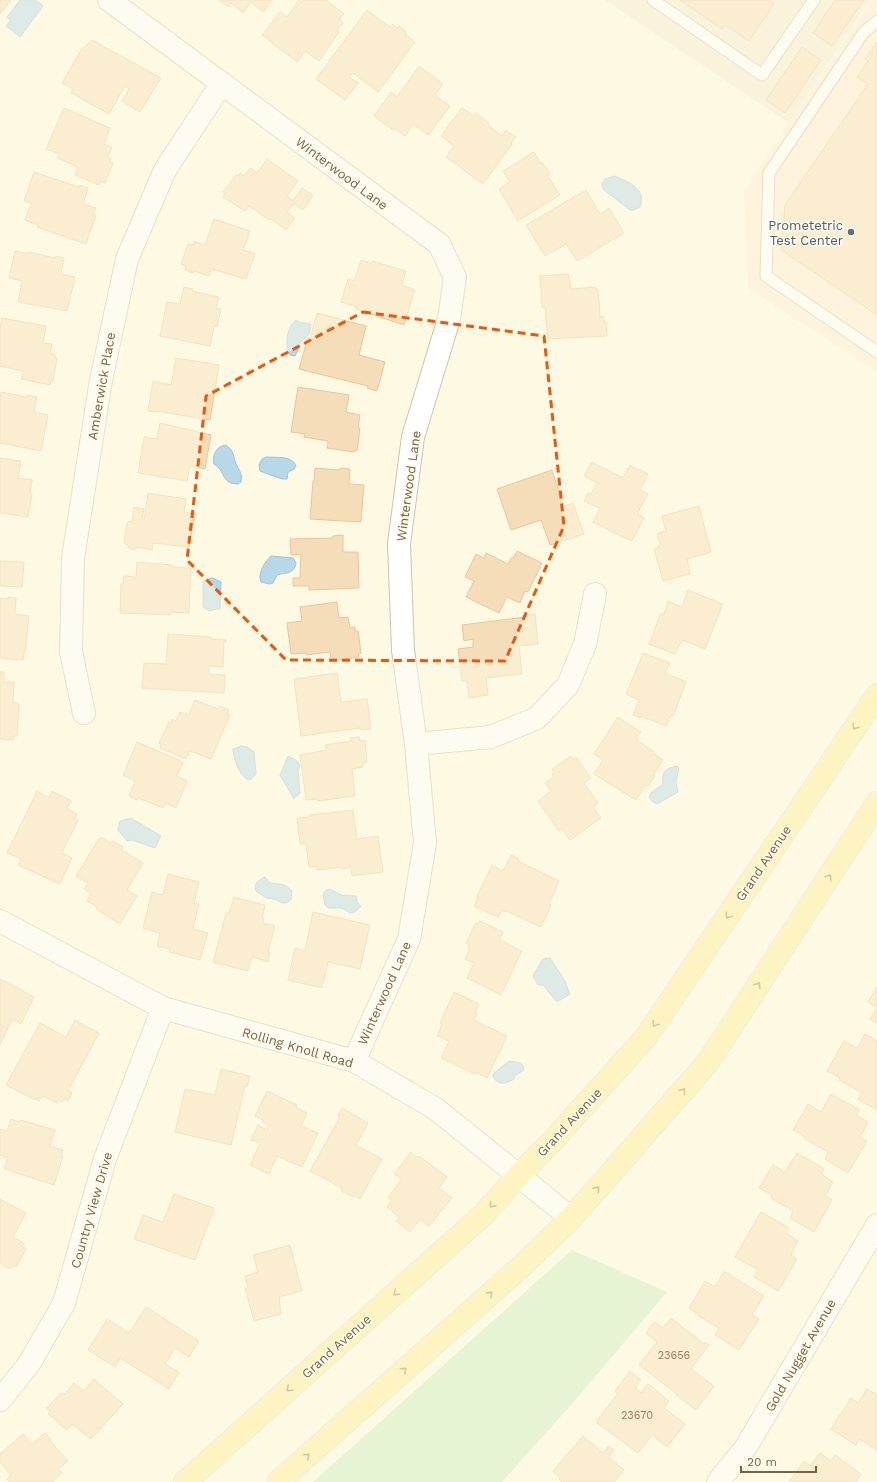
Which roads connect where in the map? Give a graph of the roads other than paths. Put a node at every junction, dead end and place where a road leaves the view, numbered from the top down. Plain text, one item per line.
1 (109, 0) edge
2 (653, 0) edge
3 (814, 0) edge
4 (877, 21) edge
5 (222, 83) junction
6 (877, 352) edge
7 (595, 594) dead end
8 (877, 695) edge
9 (84, 713) dead end
10 (416, 744) junction
11 (877, 803) edge
12 (0, 921) edge
13 (163, 1008) junction
14 (354, 1061) junction
15 (518, 1176) junction
16 (571, 1218) junction
17 (877, 1225) edge
18 (0, 1400) edge
19 (185, 1482) edge
20 (278, 1482) edge
21 (718, 1482) edge

1 - 5 street, Winterwood Lane
2 - 3 lane
4 - 6 lane
5 - 9 street, Amberwick Place
5 - 10 street, Winterwood Lane
7 - 10 street
8 -> 15 main road, Grand Avenue
10 - 14 street, Winterwood Lane
16 -> 11 main road
12 - 13 street, Rolling Knoll Road
13 - 14 street, Rolling Knoll Road
13 - 18 street, Country View Drive
14 - 15 street, Rolling Knoll Road
15 - 16 street, Rolling Knoll Road
15 -> 19 main road, Grand Avenue
20 -> 16 main road
17 - 21 street, Gold Nugget Avenue

